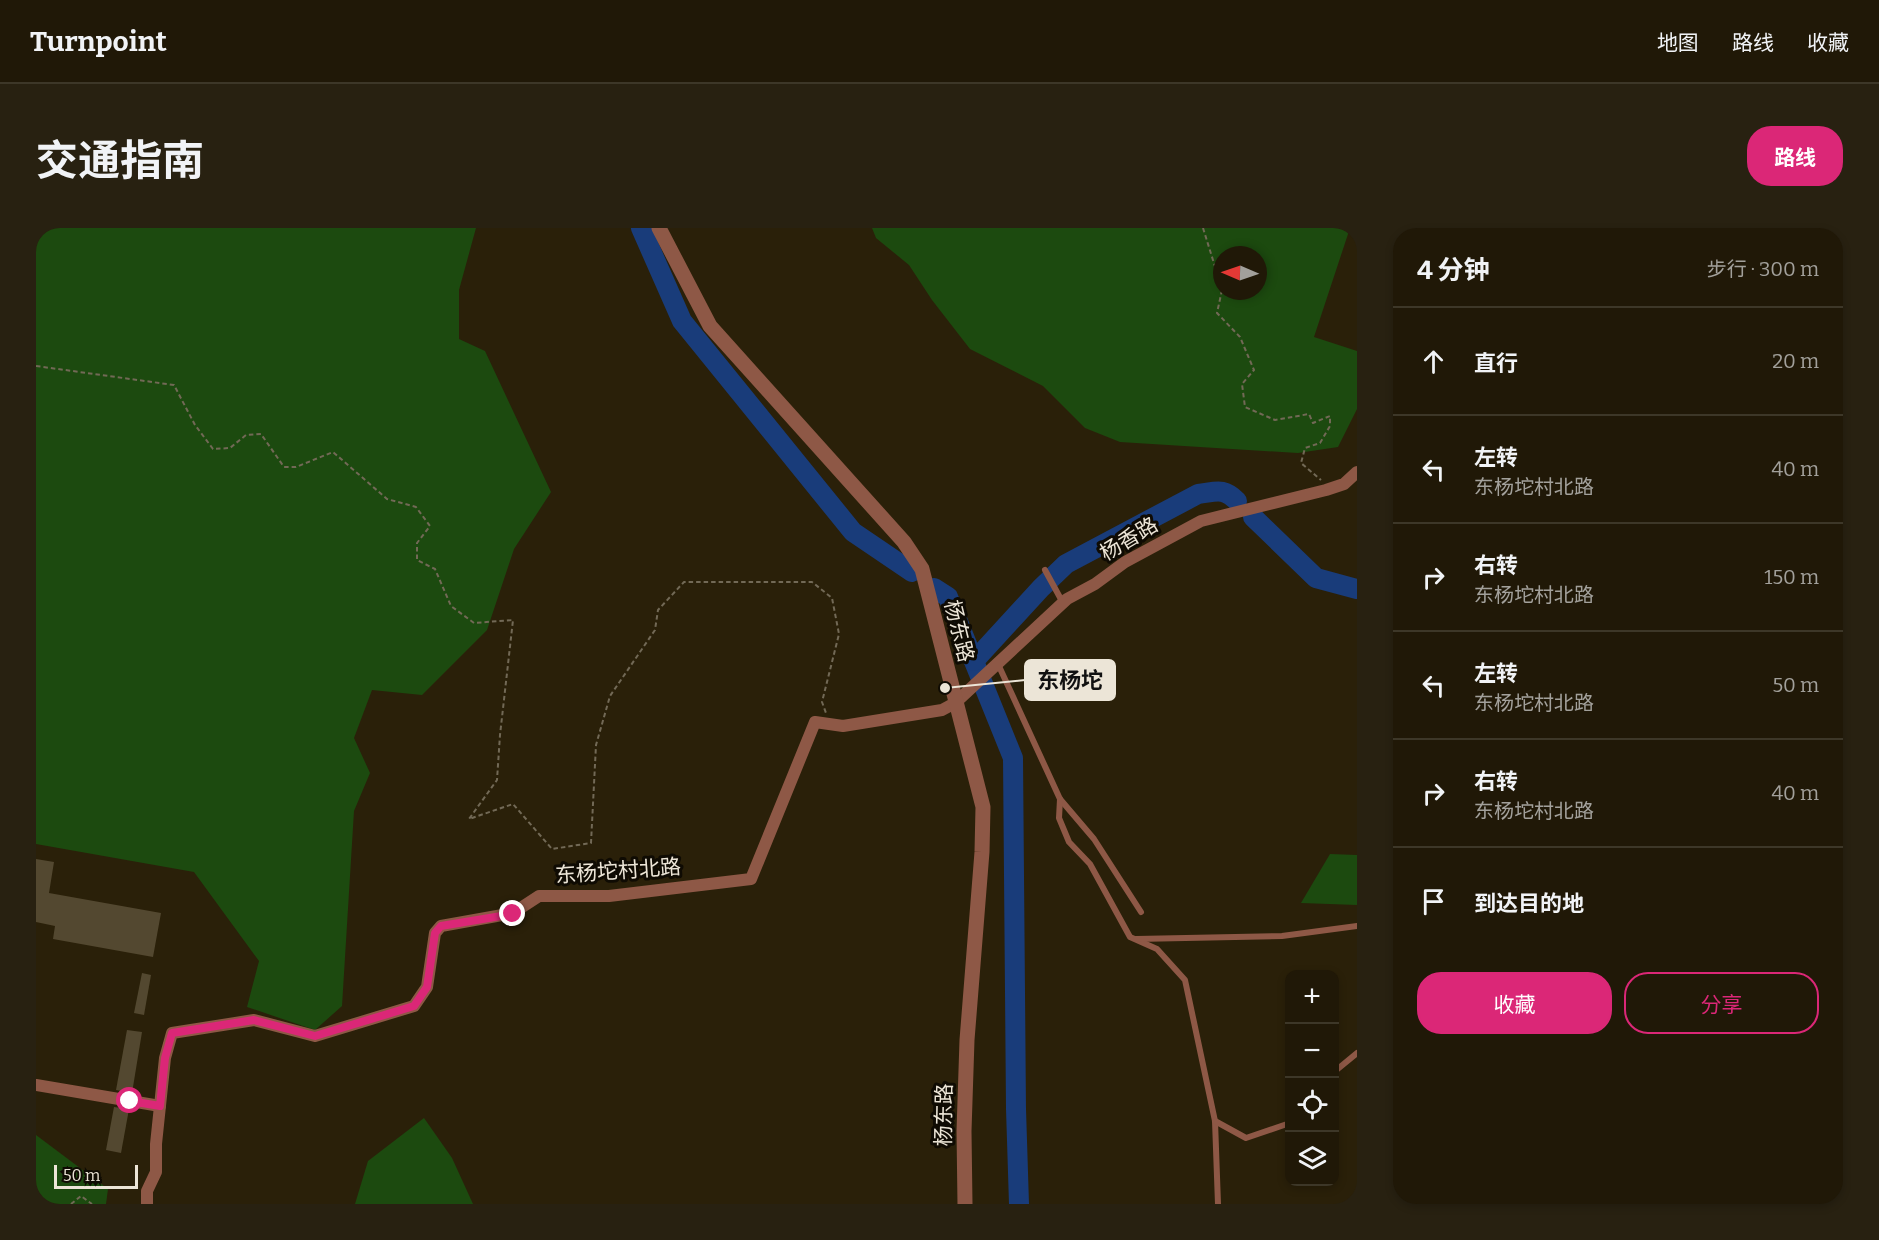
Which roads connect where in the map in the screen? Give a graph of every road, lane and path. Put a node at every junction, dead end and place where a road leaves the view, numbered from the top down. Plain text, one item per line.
1 (659, 228) edge
2 (1203, 228) edge
3 (1213, 260) edge
4 (1220, 300) edge
5 (36, 366) edge
6 (1357, 472) edge
7 (1326, 490) junction
8 (1045, 570) dead end
9 (1063, 604) junction
10 (994, 666) junction
11 (961, 698) junction
12 (829, 725) junction
13 (1060, 799) junction
14 (1141, 912) dead end
15 (1357, 926) edge
16 (1135, 939) junction
17 (1357, 1053) edge
18 (1339, 1069) edge
19 (36, 1085) edge
20 (160, 1106) junction
21 (1215, 1121) junction
22 (1285, 1125) edge
23 (71, 1204) edge
24 (92, 1204) edge
25 (147, 1204) edge
26 (965, 1204) edge
27 (1218, 1204) edge

1 - 11 street, 杨东路
2 - 3 path
4 - 7 path
5 - 12 path
6 - 7 street, 杨香路
7 - 9 street, 杨香路
8 - 9 lane
9 - 10 street, 杨香路
10 - 11 street, 杨香路
10 - 13 lane
11 - 12 street, 东杨坨村北路
11 - 26 street, 杨东路
12 - 20 street, 东杨坨村北路
13 - 14 lane
13 - 16 lane
15 - 16 lane
16 - 21 lane
17 - 18 lane
19 - 20 street
20 - 25 street, 东杨坨村北路
21 - 22 lane
21 - 27 lane
23 - 24 path

